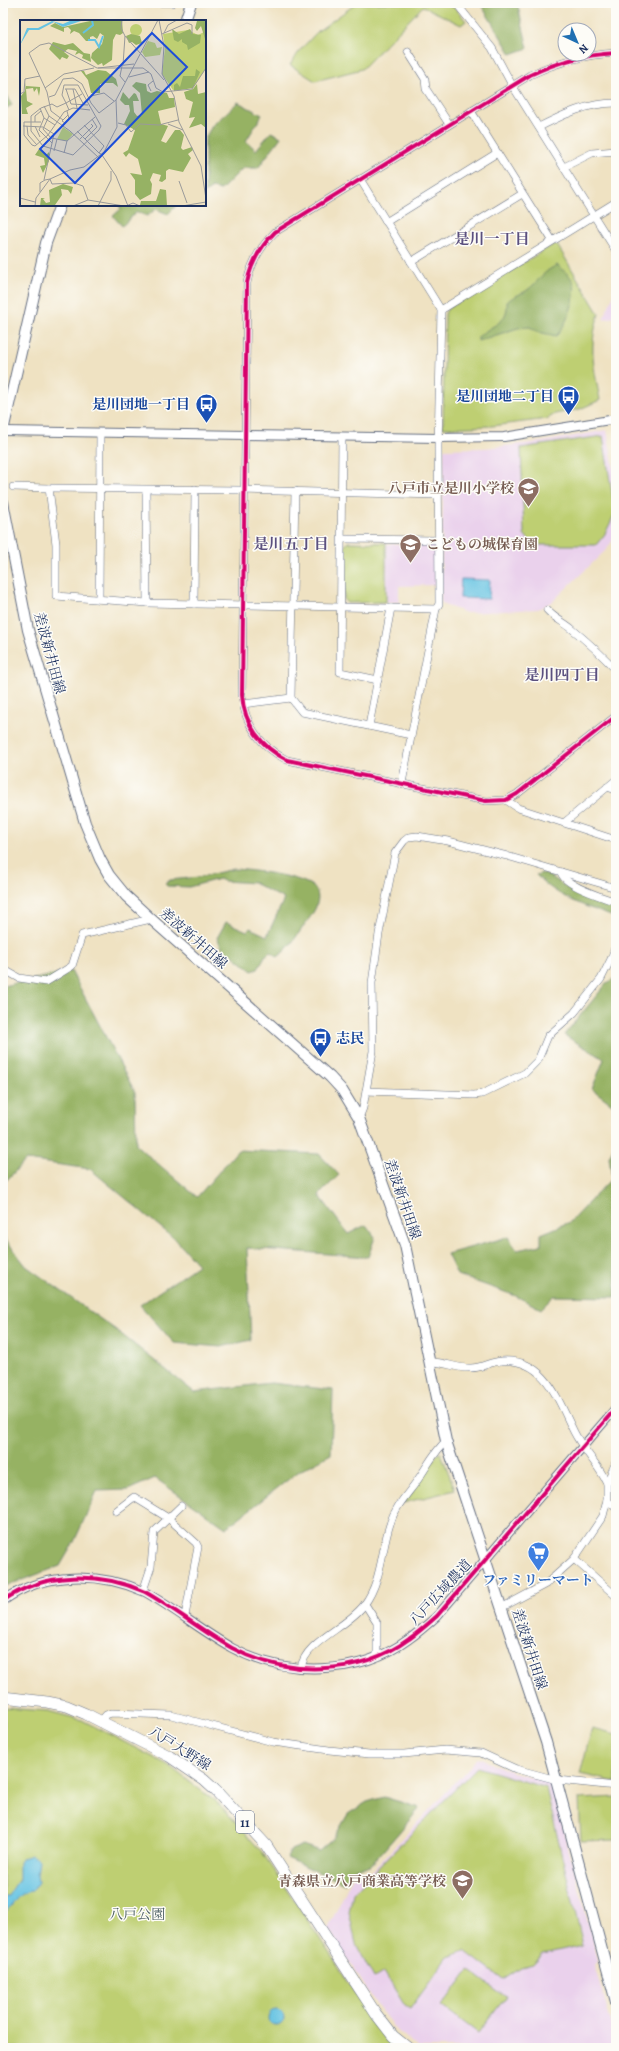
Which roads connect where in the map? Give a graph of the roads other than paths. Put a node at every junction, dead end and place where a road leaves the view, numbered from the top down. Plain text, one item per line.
1 (152, 3) edge
2 (172, 3) edge
3 (191, 3) edge
4 (456, 3) edge
5 (186, 20) edge
6 (408, 52) dead end
7 (616, 53) edge
8 (512, 85) junction
9 (616, 103) edge
10 (471, 110) junction
11 (449, 124) junction
12 (539, 127) junction
13 (616, 151) edge
14 (497, 153) junction
15 (564, 167) junction
16 (360, 179) junction
17 (522, 194) junction
18 (616, 202) edge
19 (60, 206) edge
20 (593, 215) junction
21 (386, 222) junction
22 (552, 240) junction
23 (616, 251) edge
24 (412, 262) junction
25 (441, 310) junction
26 (616, 419) edge
27 (3, 431) edge
28 (100, 433) junction
29 (245, 435) junction
30 (342, 437) junction
31 (438, 438) junction
32 (13, 487) dead end
33 (49, 488) junction
34 (101, 488) junction
35 (195, 489) junction
36 (146, 490) junction
37 (245, 490) junction
38 (295, 491) junction
39 (341, 492) junction
40 (438, 494) junction
41 (3, 502) edge
42 (342, 539) junction
43 (438, 540) junction
44 (99, 599) junction
45 (147, 603) junction
46 (194, 604) junction
47 (243, 605) junction
48 (292, 606) junction
49 (341, 606) junction
50 (391, 608) junction
51 (436, 609) junction
52 (548, 610) dead end
53 (616, 670) edge
54 (378, 680) junction
55 (291, 698) junction
56 (243, 704) junction
57 (616, 716) edge
58 (369, 726) junction
59 (411, 735) junction
60 (616, 780) edge
61 (402, 783) junction
62 (607, 787) junction
63 (616, 790) edge
64 (506, 800) junction
65 (565, 822) junction
66 (616, 840) edge
67 (561, 872) junction
68 (616, 888) edge
69 (616, 902) edge
70 (151, 919) junction
71 (616, 945) edge
72 (3, 969) edge
73 (366, 1091) junction
74 (359, 1118) junction
75 (429, 1362) junction
76 (616, 1408) edge
77 (446, 1441) junction
78 (582, 1446) junction
79 (616, 1463) edge
80 (607, 1483) junction
81 (607, 1500) junction
82 (181, 1506) dead end
83 (616, 1508) edge
84 (116, 1511) dead end
85 (168, 1518) junction
86 (484, 1559) junction
87 (574, 1559) junction
88 (143, 1591) junction
89 (616, 1596) edge
90 (3, 1601) edge
91 (365, 1604) junction
92 (501, 1608) junction
93 (185, 1616) junction
94 (377, 1656) junction
95 (301, 1668) junction
96 (3, 1697) edge
97 (101, 1721) junction
98 (557, 1780) junction
99 (616, 1786) edge
100 (616, 2002) edge
101 (408, 2048) edge

1 - 2 street
3 - 5 main road
4 - 8 street
6 - 11 street
7 - 8 street
8 - 10 street
8 - 12 street
9 - 12 street
10 - 11 street
10 - 14 street
11 - 16 street
12 - 15 street
13 - 15 street
14 - 17 street
14 - 21 street
15 - 20 street
16 - 21 street
16 - 29 street
17 - 22 street
17 - 24 street
18 - 20 street
19 - 27 main road
20 - 22 street
20 - 23 street
21 - 24 street
22 - 25 street
24 - 25 street
25 - 31 street
26 - 31 street
27 - 28 street
28 - 29 street
28 - 34 street
29 - 30 street
29 - 37 street
30 - 31 street
30 - 39 street
31 - 40 street
32 - 33 street
33 - 34 street
33 - 44 street
34 - 36 street
34 - 44 street
35 - 36 street
35 - 37 street
35 - 46 street
36 - 45 street
37 - 38 street
37 - 47 street
38 - 39 street
38 - 48 street
39 - 40 street
39 - 42 street
40 - 43 street
41 - 70 main road, 差波新井田線
42 - 43 street
42 - 49 street
43 - 51 street
44 - 45 street
45 - 46 street
46 - 47 street
47 - 48 street
47 - 56 street
48 - 49 street
48 - 55 street
49 - 50 street
49 - 54 street
50 - 51 street
50 - 54 street
51 - 59 street
52 - 53 street
54 - 58 street
55 - 56 street
55 - 58 street
56 - 61 street
57 - 64 street
58 - 59 street
59 - 61 street
60 - 62 street
61 - 64 street
62 - 63 street
62 - 65 street
64 - 65 street
65 - 66 street
67 - 68 street
67 - 69 street
67 - 73 street
70 - 72 street
70 - 74 main road, 差波新井田線
71 - 73 street
73 - 74 street
74 - 75 main road, 差波新井田線
75 - 77 main road, 差波新井田線
75 - 78 street
76 - 78 street, 八戸広域農道
77 - 86 main road, 差波新井田線
77 - 91 street
78 - 80 street
78 - 86 street, 八戸広域農道
79 - 80 street
80 - 81 street
81 - 83 street
81 - 87 street
82 - 85 street
84 - 85 street
85 - 88 street
85 - 93 street
86 - 92 main road, 差波新井田線
86 - 94 street, 八戸広域農道
87 - 89 street
87 - 92 street
88 - 90 street, 八戸広域農道
88 - 93 street, 八戸広域農道
91 - 94 street
91 - 95 street
92 - 98 main road, 差波新井田線
93 - 95 street, 八戸広域農道
94 - 95 street, 八戸広域農道
96 - 97 main road, 八戸大野線 / 11
97 - 98 street
97 - 101 main road, 八戸大野線 / 11
98 - 99 street
98 - 100 main road, 差波新井田線

